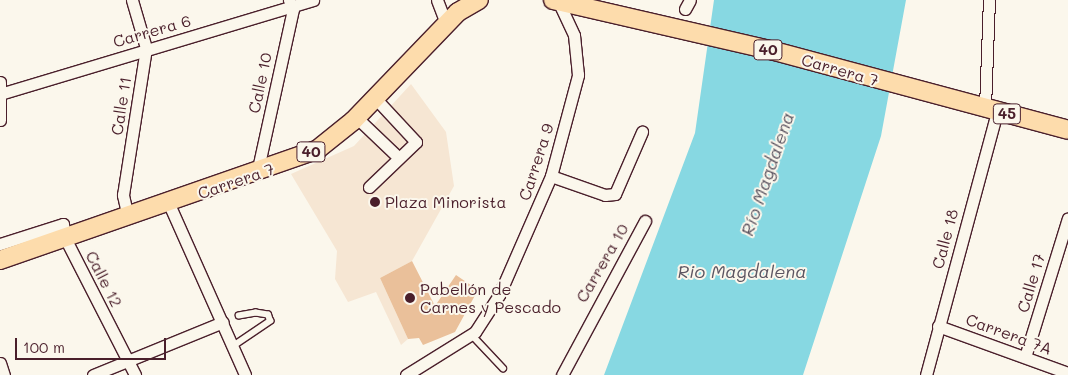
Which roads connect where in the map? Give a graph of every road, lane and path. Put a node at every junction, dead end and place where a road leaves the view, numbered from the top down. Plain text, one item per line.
1 (132, 0) edge
2 (313, 0) edge
3 (437, 0) edge
4 (479, 0) edge
5 (989, 0) edge
6 (556, 1) edge
7 (291, 4) edge
8 (446, 24) junction
9 (146, 48) junction
10 (1, 90) edge
11 (375, 98) junction
12 (946, 99) joint
13 (991, 110) junction
14 (356, 118) junction
15 (0, 120) edge
16 (1068, 130) edge
17 (642, 132) dead end
18 (399, 158) junction
19 (257, 173) junction
20 (552, 176) junction
21 (369, 186) dead end
22 (169, 204) junction
23 (128, 217) junction
24 (1068, 218) edge
25 (645, 221) dead end
26 (64, 231) junction
27 (0, 244) edge
28 (0, 260) edge
29 (238, 316) dead end
30 (223, 322) junction
31 (938, 326) junction
32 (471, 334) junction
33 (233, 346) junction
34 (1025, 357) junction
35 (0, 362) edge
36 (128, 362) junction
37 (503, 368) dead end
38 (1068, 373) edge
39 (4, 375) edge
40 (93, 375) edge
41 (135, 375) edge
42 (246, 375) edge
43 (406, 375) edge
44 (562, 375) edge
45 (926, 375) edge

1 - 9 street, Calle 11
2 - 7 street, Carrera 6
3 - 8 street
4 - 8 main road, Carrera 7 / 40
5 - 13 street, Calle 18
6 - 12 main road, Carrera 7 / 40
6 - 20 street, Carrera 9
7 - 9 street, Carrera 6
7 - 19 street, Calle 10
8 - 11 main road, Carrera 7 / 40
9 - 10 street, Carrera 6
9 - 23 street, Calle 11
10 - 15 street
11 - 14 main road, Carrera 7 / 40
11 - 18 street
12 - 13 main road, Carrera 7 / 45
13 - 16 main road, Carrera 7 / 45
13 - 31 street, Calle 18
14 - 18 street
14 - 19 main road, Carrera 7 / 40
17 - 20 street
18 - 21 street
19 - 22 main road, Carrera 7 / 40
20 - 32 street, Carrera 9
22 - 23 main road, Carrera 7 / 40
22 - 30 street
23 - 26 main road, Carrera 7 / 40
24 - 34 street, Calle 17
25 - 44 street, Carrera 10
26 - 27 street, Carrera 7
26 - 28 main road, Carrera 7 / 40
26 - 36 street, Calle 12
29 - 33 lane
30 - 33 street
30 - 36 street
31 - 34 street, Carrera 7A
31 - 45 street, Calle 18
32 - 37 lane
32 - 43 street, Carrera 9
33 - 42 street
34 - 38 street, Carrera 7A
35 - 39 street
36 - 40 street
36 - 41 street, Calle 12

